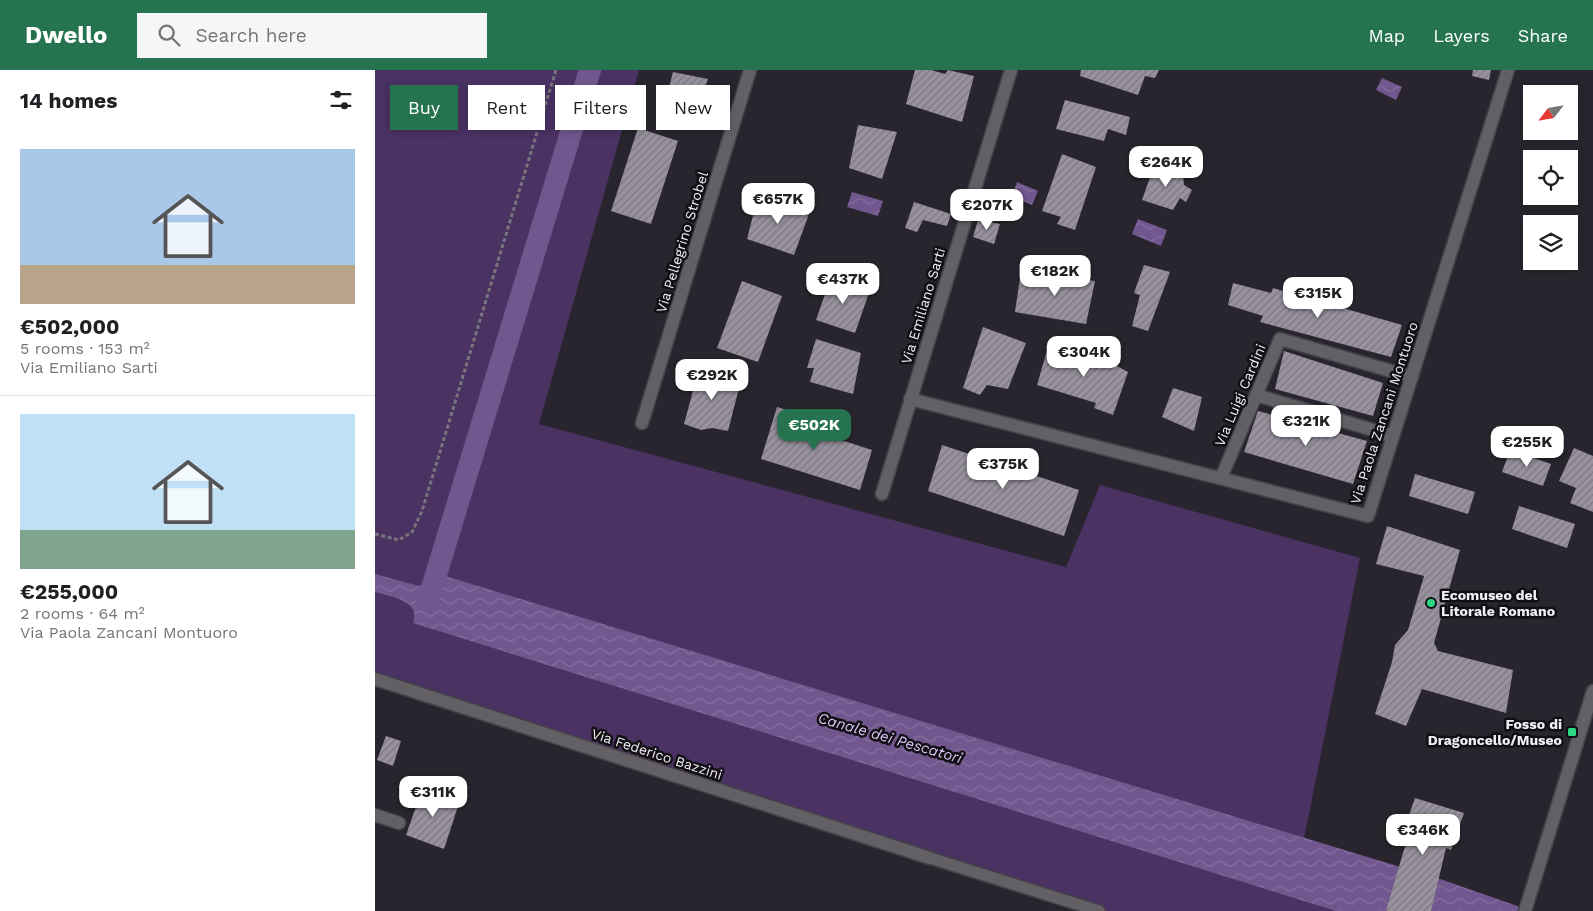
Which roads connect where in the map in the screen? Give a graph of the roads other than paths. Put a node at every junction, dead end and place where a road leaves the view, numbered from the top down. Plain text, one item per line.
1 (750, 70) edge
2 (1011, 70) edge
3 (1508, 70) edge
4 (1412, 377) junction
5 (1256, 395) junction
6 (910, 399) junction
7 (642, 423) dead end
8 (1393, 436) junction
9 (1221, 478) junction
10 (882, 494) dead end
11 (375, 679) edge
12 (1593, 691) edge
13 (375, 815) edge
14 (399, 823) dead end
15 (930, 858) joint
16 (1527, 905) edge
17 (1099, 911) edge

1 - 7 street, Via Pellegrino Strobel
2 - 6 street, Via Emiliano Sarti
3 - 4 street, Via Paola Zancani Montuoro
4 - 5 street, Via Luigi Cardini
4 - 8 street, Via Paola Zancani Montuoro
5 - 8 street
5 - 9 street, Via Luigi Cardini
6 - 9 street, Via Paola Zancani Montuoro
6 - 10 street, Via Emiliano Sarti
8 - 9 street, Via Paola Zancani Montuoro
11 - 15 street, Via Federico Bazzini
12 - 16 street
13 - 14 street
15 - 17 lane

